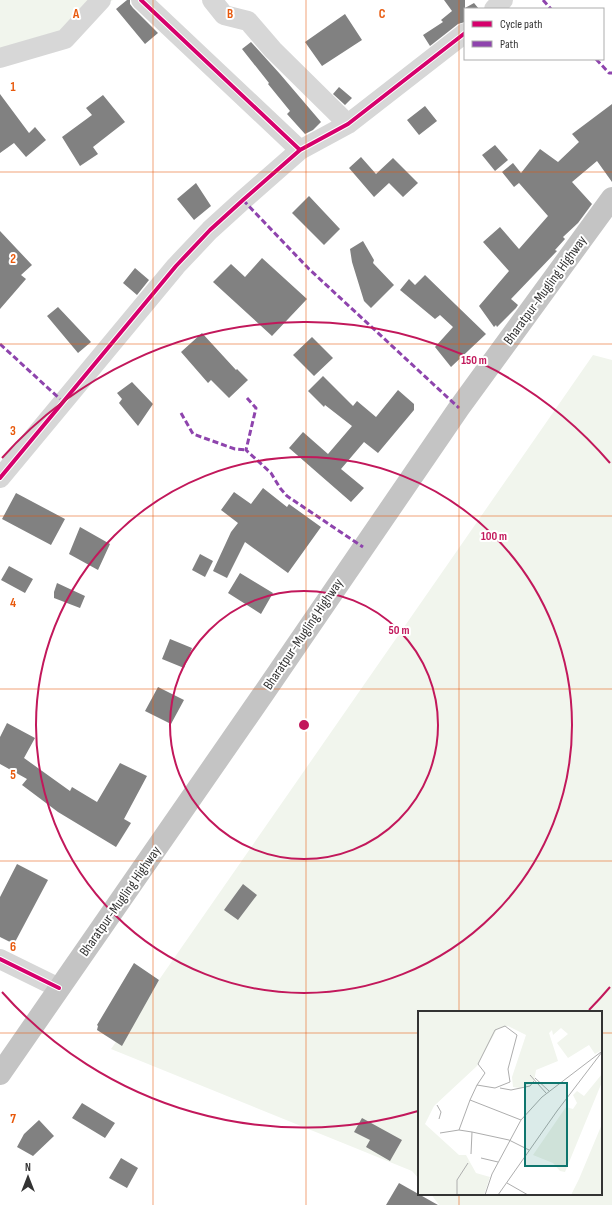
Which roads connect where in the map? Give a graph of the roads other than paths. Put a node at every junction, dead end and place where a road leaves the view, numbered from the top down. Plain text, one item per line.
1 (101, 0) edge
2 (141, 0) edge
3 (212, 0) edge
4 (503, 0) edge
5 (495, 8) edge
6 (464, 34) edge
7 (0, 58) edge
8 (348, 124) junction
9 (300, 150) junction
10 (612, 198) edge
11 (0, 478) edge
12 (0, 959) edge
13 (59, 988) junction
14 (0, 1074) edge

1 - 7 street
2 - 9 street
3 - 8 street
4 - 5 street
6 - 8 street
8 - 9 street
9 - 11 street
10 - 13 highway, Bharatpur-Mugling Highway
12 - 13 street
13 - 14 highway, Bharatpur-Mugling Highway

